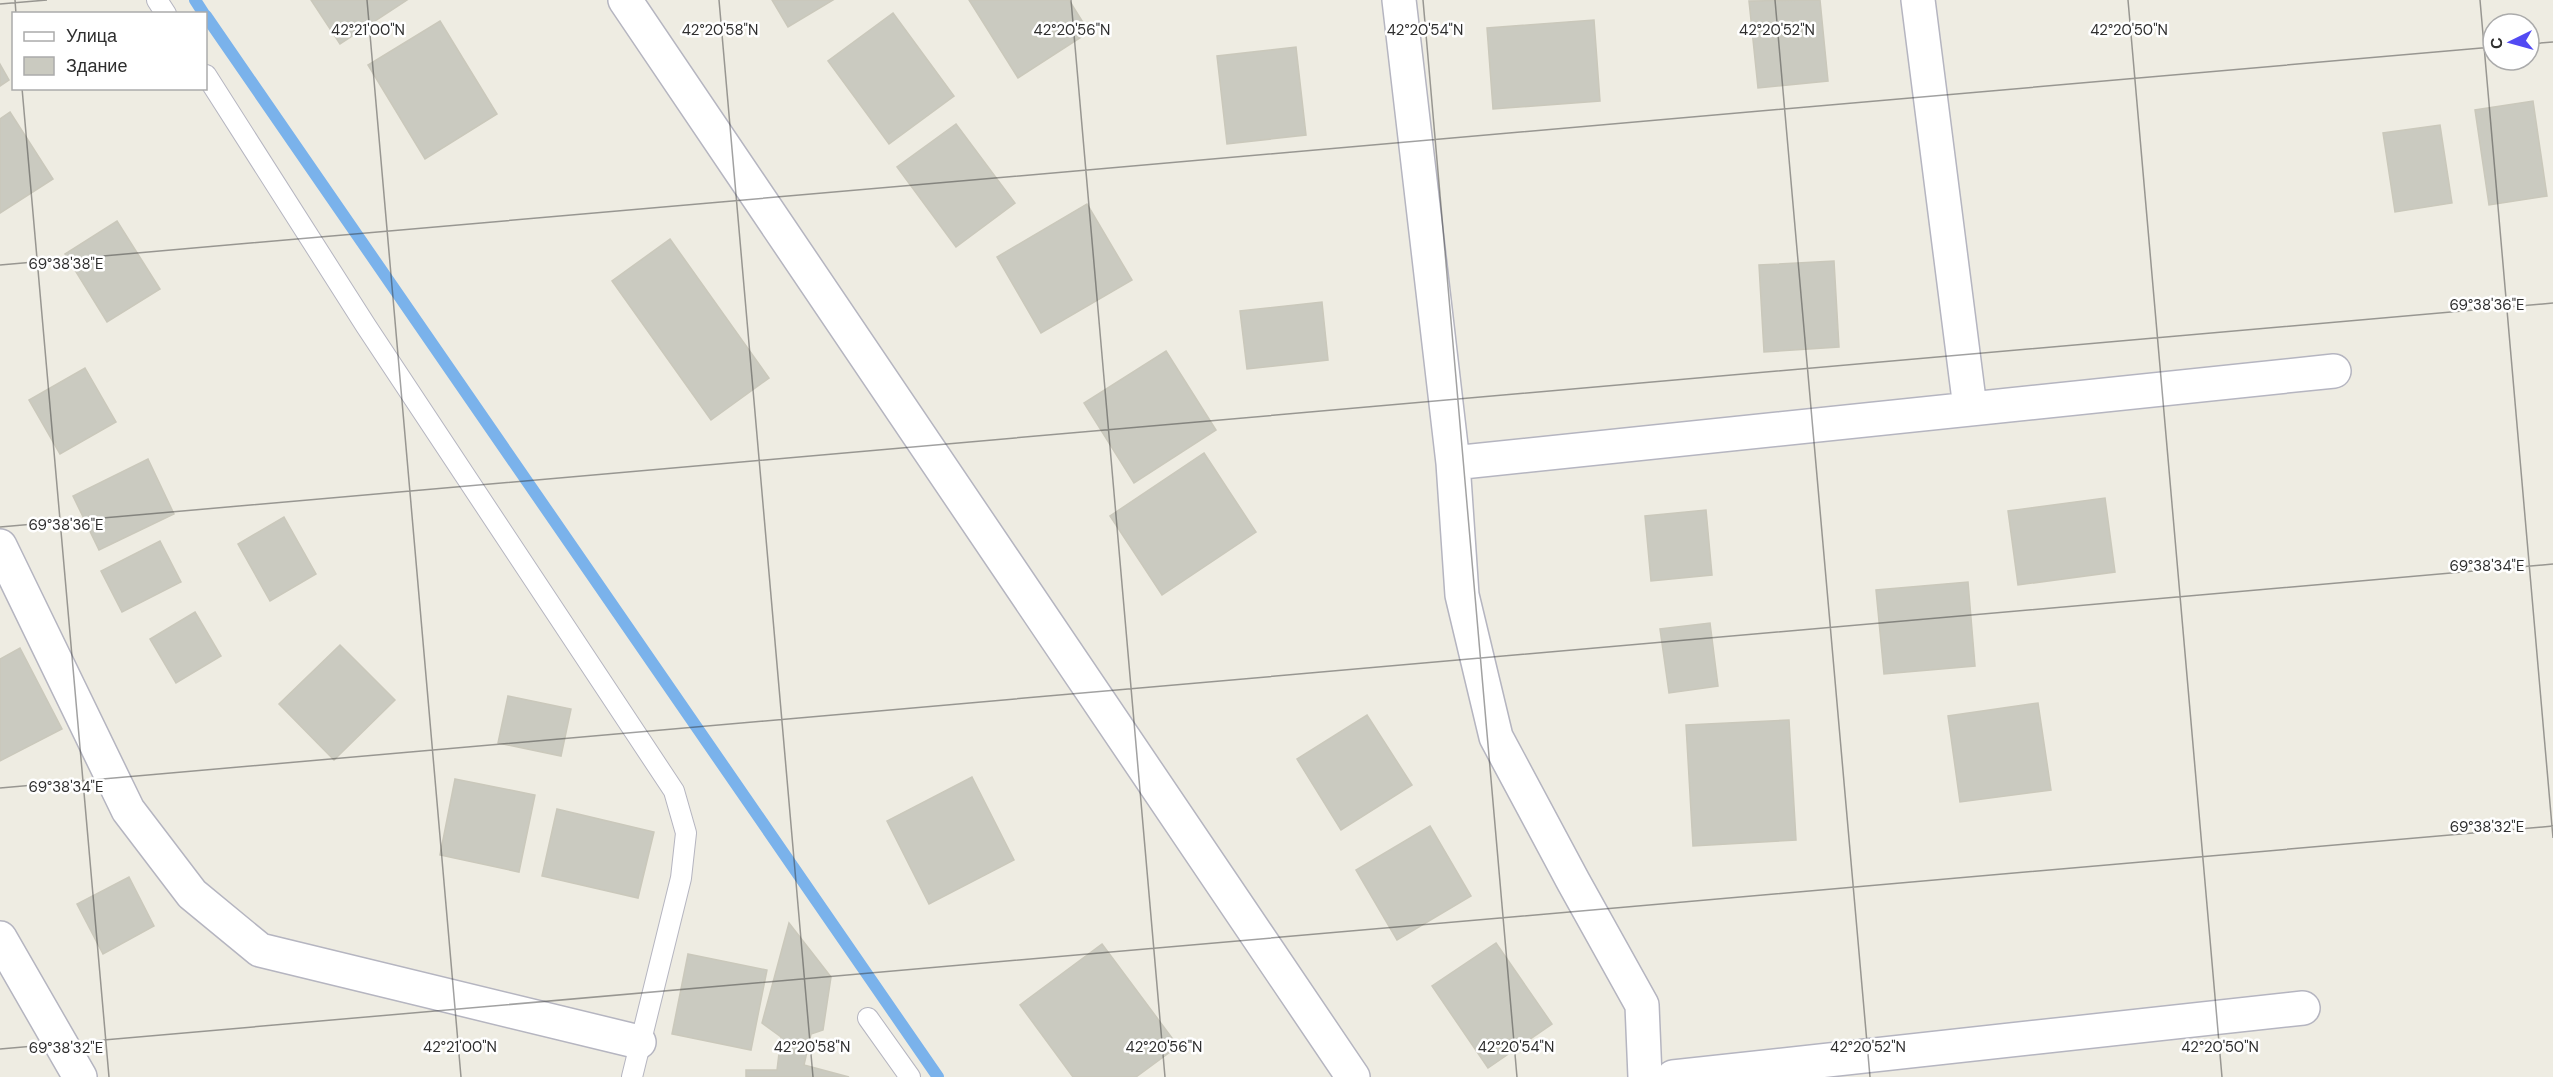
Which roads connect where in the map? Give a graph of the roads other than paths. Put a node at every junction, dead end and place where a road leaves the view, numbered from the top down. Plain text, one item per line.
1 (625, 0) edge
2 (1399, 0) edge
3 (1918, 0) edge
4 (207, 77) edge
5 (2334, 371) dead end
6 (1970, 408) junction
7 (1453, 463) junction
8 (0, 546) edge
9 (0, 938) edge
10 (2303, 1008) dead end
11 (868, 1018) dead end
12 (639, 1042) junction
13 (80, 1077) edge
14 (632, 1077) edge
15 (910, 1077) edge
16 (1353, 1077) edge
17 (1645, 1077) edge
18 (1673, 1077) edge

1 - 16 street
2 - 7 street
3 - 6 street
4 - 12 lane
5 - 6 street
6 - 7 street
7 - 17 street
8 - 12 street
9 - 13 street
10 - 18 street
11 - 15 lane
12 - 14 lane

